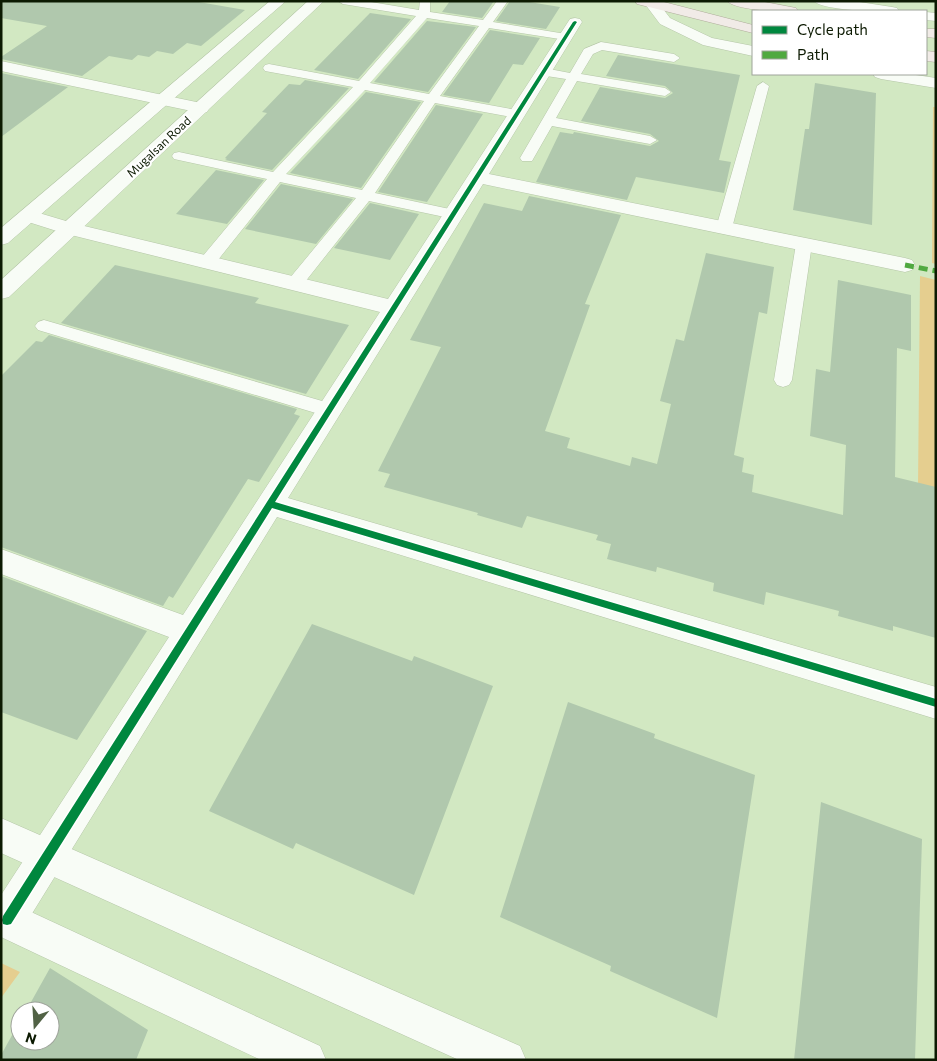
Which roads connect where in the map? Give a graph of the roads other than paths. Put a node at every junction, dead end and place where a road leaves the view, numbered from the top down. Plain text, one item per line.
1 (279, 1) edge
2 (317, 1) edge
3 (343, 1) edge
4 (503, 1) edge
5 (734, 1) edge
6 (821, 1) edge
7 (647, 3) edge
8 (424, 8) edge
9 (785, 10) edge
10 (885, 10) edge
11 (486, 24) junction
12 (752, 29) edge
13 (571, 30) joint
14 (752, 51) edge
15 (674, 58) dead end
16 (1, 66) edge
17 (269, 68) dead end
18 (544, 72) junction
19 (888, 75) edge
20 (574, 77) junction
21 (936, 82) edge
22 (362, 85) junction
23 (763, 86) dead end
24 (665, 92) dead end
25 (432, 98) junction
26 (164, 100) junction
27 (201, 108) junction
28 (517, 114) junction
29 (549, 121) junction
30 (650, 140) dead end
31 (179, 156) dead end
32 (528, 158) dead end
33 (277, 176) junction
34 (477, 177) junction
35 (366, 194) junction
36 (454, 214) junction
37 (29, 216) junction
38 (724, 228) junction
39 (70, 229) junction
40 (1, 239) edge
41 (804, 244) junction
42 (208, 261) junction
43 (905, 265) dead end
44 (295, 283) junction
45 (1, 292) edge
46 (394, 308) junction
47 (44, 326) dead end
48 (783, 380) dead end
49 (329, 410) junction
50 (270, 504) junction
51 (1, 561) edge
52 (190, 630) junction
53 (936, 703) edge
54 (1, 835) edge
55 (48, 855) junction
56 (4, 918) edge
57 (306, 1060) edge
58 (506, 1060) edge

1 - 26 street
2 - 27 street, Mugalsan Road
3 - 8 lane
4 - 11 lane
5 - 9 main road
6 - 10 street
7 - 12 main road
7 - 14 street
8 - 11 lane
8 - 22 lane
11 - 13 lane
11 - 25 lane
13 - 18 street
15 - 20 lane
16 - 26 street
17 - 22 lane
18 - 20 lane
18 - 28 street
19 - 21 street
20 - 24 lane
20 - 29 lane
22 - 25 lane
22 - 33 lane
23 - 38 lane
25 - 28 lane
25 - 35 lane
26 - 27 street
26 - 37 street
27 - 39 street, Mugalsan Road
28 - 34 street
29 - 30 lane
29 - 32 lane
31 - 33 lane
33 - 35 lane
33 - 42 lane
34 - 36 street
34 - 38 street
35 - 36 lane
35 - 44 lane
36 - 46 street
37 - 39 street
37 - 40 street
38 - 41 street
39 - 42 street
39 - 45 street, Mugalsan Road
41 - 43 street
41 - 48 lane
42 - 44 street
44 - 46 street
46 - 49 street
47 - 49 lane
49 - 50 street
50 - 52 street
50 - 53 street
51 - 52 street
52 - 55 street
54 - 55 street
55 - 56 street
55 - 58 street
56 - 57 street

